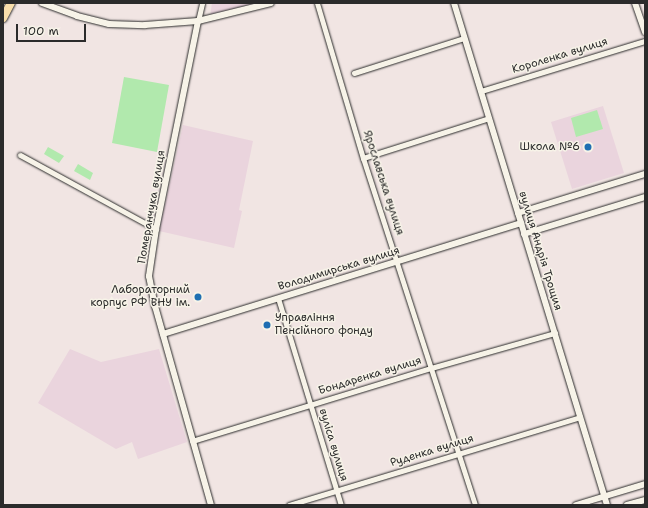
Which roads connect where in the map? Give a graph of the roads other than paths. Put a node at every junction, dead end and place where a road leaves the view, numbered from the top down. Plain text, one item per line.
1 (42, 3) edge
2 (202, 3) edge
3 (272, 3) edge
4 (317, 3) edge
5 (454, 3) edge
6 (635, 3) edge
7 (8, 5) edge
8 (3, 18) edge
9 (198, 21) junction
10 (645, 32) edge
11 (464, 38) junction
12 (645, 40) edge
13 (354, 73) dead end
14 (481, 91) junction
15 (489, 118) junction
16 (20, 155) dead end
17 (364, 158) junction
18 (645, 174) edge
19 (645, 197) edge
20 (518, 214) junction
21 (520, 223) junction
22 (156, 229) junction
23 (524, 234) junction
24 (398, 262) junction
25 (278, 298) junction
26 (555, 333) junction
27 (163, 334) junction
28 (431, 368) junction
29 (311, 405) junction
30 (580, 417) junction
31 (192, 441) junction
32 (458, 453) junction
33 (645, 484) edge
34 (337, 490) junction
35 (605, 496) junction
36 (645, 500) edge
37 (211, 505) edge
38 (289, 505) edge
39 (341, 505) edge
40 (475, 505) edge
41 (576, 505) edge
42 (607, 505) edge
43 (627, 505) edge

1 - 9 street
2 - 9 street, Померанчука вулиця
3 - 9 street
4 - 17 street, Ярославська вулиця
5 - 11 street, вулиця Андрія Трощия
6 - 10 street
7 - 8 main road
9 - 22 street, Померанчука вулиця
11 - 13 street
11 - 14 street, вулиця Андрія Трощия
12 - 14 street, Короленка вулиця
14 - 15 street, вулиця Андрія Трощия
15 - 17 street
15 - 20 street, вулиця Андрія Трощия
16 - 22 street
17 - 24 street, Ярославська вулиця
18 - 20 street
19 - 23 street
20 - 21 street, вулиця Андрія Трощия
21 - 23 street, вулиця Андрія Трощия
21 - 24 street, Володимирська вулиця
22 - 27 street, Померанчука вулиця
23 - 26 street, вулиця Андрія Трощия
24 - 25 street, Володимирська вулиця
24 - 28 street, Ярославська вулиця
25 - 27 street, Володимирська вулиця
25 - 29 street, вуліса вулиця
26 - 28 street, Бондаренка вулиця
26 - 30 street, вулиця Андрія Трощия
27 - 31 street, Померанчука вулиця
28 - 29 street, Бондаренка вулиця
28 - 32 street, Ярославська вулиця
29 - 31 street, Бондаренка вулиця
29 - 34 street, вуліса вулиця
30 - 32 street, Руденка вулиця
30 - 35 street, вулиця Андрія Трощия
31 - 37 street, Померанчука вулиця
32 - 34 street, Руденка вулиця
32 - 40 street, Ярославська вулиця
33 - 35 street
34 - 38 street, Руденка вулиця
34 - 39 street, вуліса вулиця
35 - 41 street
35 - 42 street, вулиця Андрія Трощия
36 - 43 street

